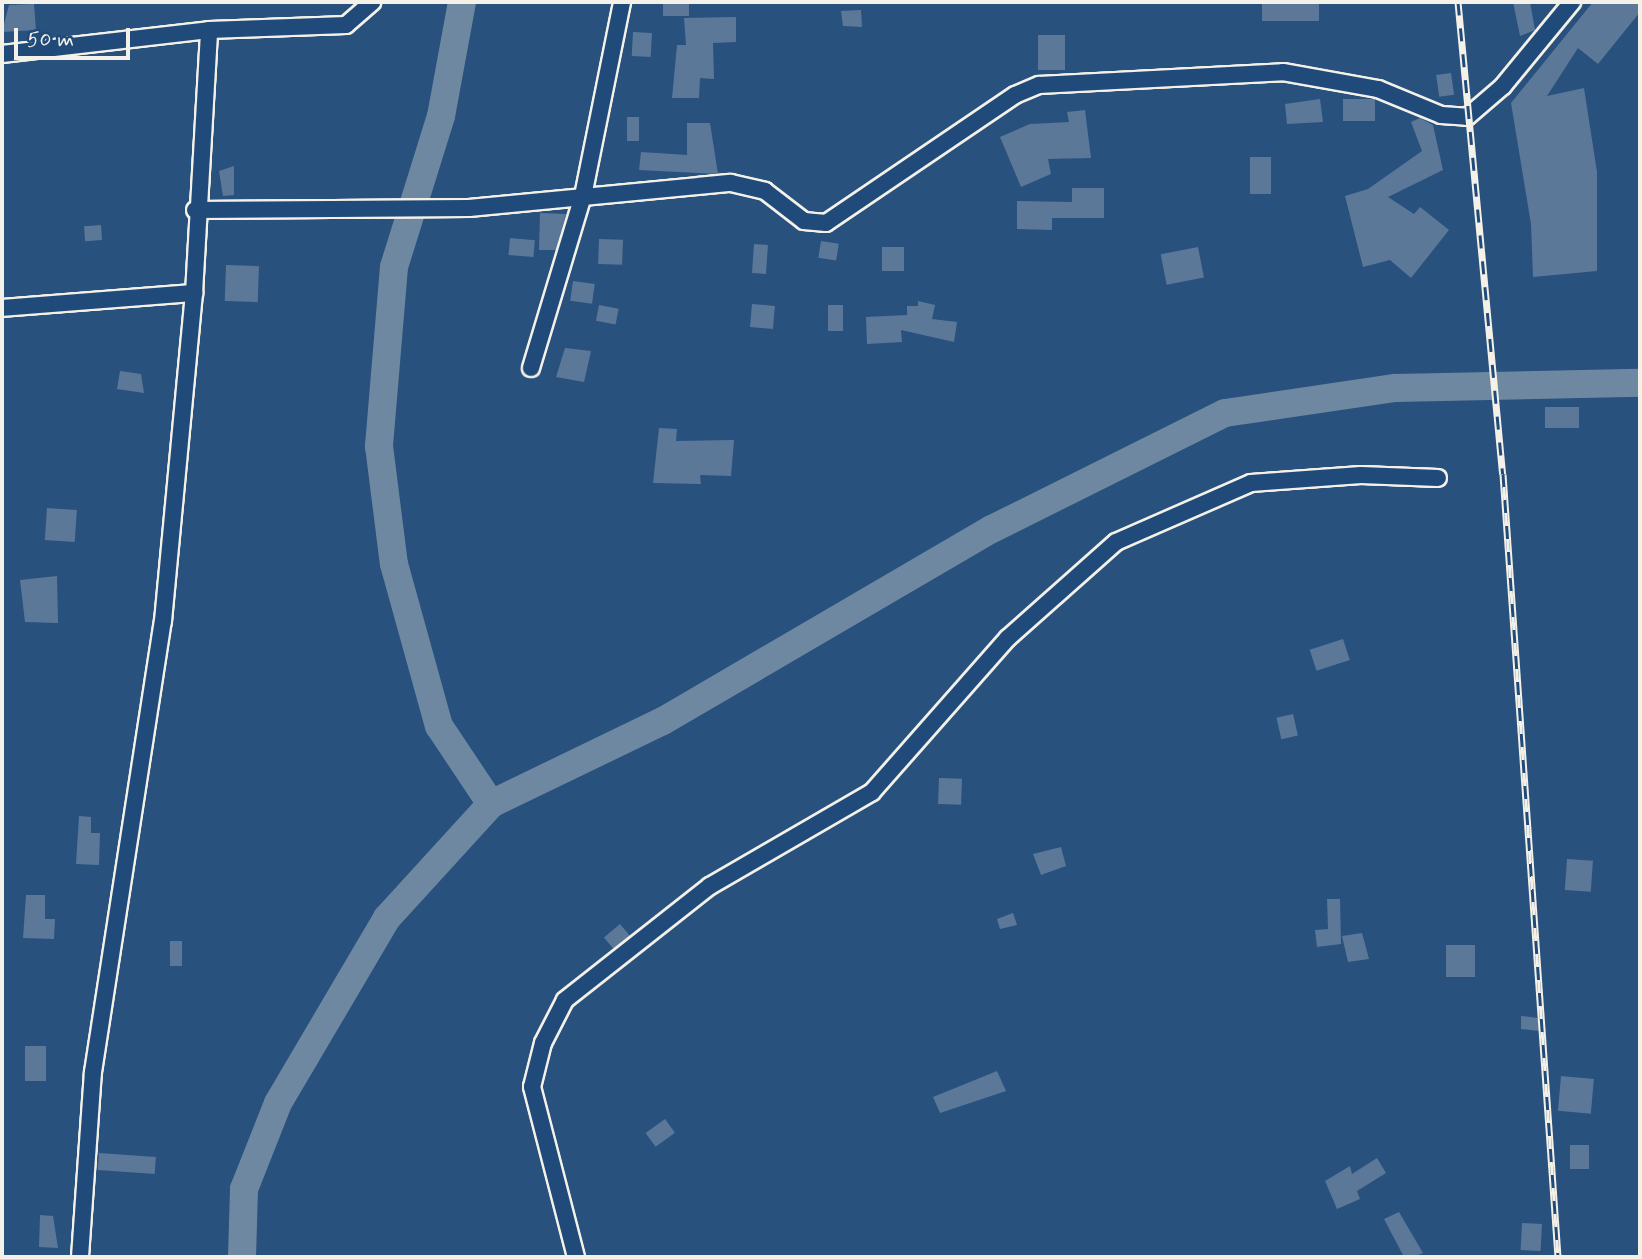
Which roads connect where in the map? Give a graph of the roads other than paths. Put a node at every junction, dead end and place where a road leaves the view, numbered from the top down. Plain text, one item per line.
1 (372, 2) edge
2 (622, 2) edge
3 (1572, 2) edge
4 (209, 30) junction
5 (2, 54) edge
6 (583, 196) junction
7 (195, 210) junction
8 (194, 293) junction
9 (2, 308) edge
10 (531, 369) dead end
11 (1438, 478) dead end
12 (80, 1257) edge
13 (576, 1257) edge

1 - 4 street
2 - 6 street
3 - 6 street
4 - 5 street
4 - 7 street
6 - 7 street
6 - 10 street
7 - 8 street
8 - 9 street
8 - 12 street
11 - 13 street

